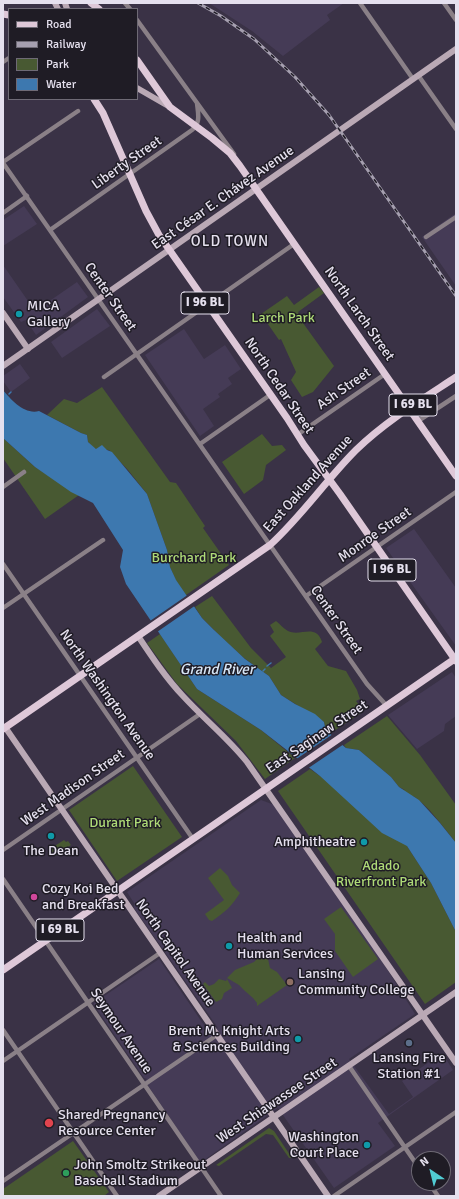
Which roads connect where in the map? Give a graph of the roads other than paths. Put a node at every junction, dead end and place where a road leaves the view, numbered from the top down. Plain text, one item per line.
1 (360, 3) edge
2 (444, 3) edge
3 (456, 20) edge
4 (138, 21) edge
5 (456, 49) edge
6 (138, 61) edge
7 (416, 77) junction
8 (138, 89) edge
9 (95, 100) edge
10 (97, 100) edge
11 (197, 103) junction
12 (170, 107) junction
13 (78, 110) dead end
14 (103, 114) junction
15 (196, 127) junction
16 (456, 129) edge
17 (3, 163) edge
18 (240, 166) junction
19 (130, 175) junction
20 (256, 189) junction
21 (27, 196) junction
22 (3, 213) edge
23 (456, 217) edge
24 (50, 230) junction
25 (426, 237) dead end
26 (294, 244) junction
27 (169, 250) junction
28 (99, 300) junction
29 (207, 305) junction
30 (3, 312) edge
31 (28, 349) junction
32 (137, 354) junction
33 (3, 366) edge
34 (385, 374) junction
35 (104, 377) dead end
36 (456, 377) edge
37 (270, 395) junction
38 (456, 396) edge
39 (408, 408) junction
40 (418, 421) junction
41 (297, 435) junction
42 (200, 444) junction
43 (24, 472) dead end
44 (456, 476) edge
45 (329, 479) junction
46 (3, 487) edge
47 (456, 492) edge
48 (103, 540) dead end
49 (270, 545) junction
50 (377, 547) junction
51 (3, 564) edge
52 (24, 594) junction
53 (306, 596) junction
54 (3, 608) edge
55 (138, 636) junction
56 (456, 659) edge
57 (80, 676) junction
58 (386, 706) junction
59 (200, 714) junction
60 (4, 727) edge
61 (137, 758) junction
62 (265, 788) junction
63 (62, 810) junction
64 (193, 839) junction
65 (3, 850) edge
66 (3, 879) edge
67 (118, 891) junction
68 (45, 940) junction
69 (160, 953) junction
70 (3, 970) edge
71 (456, 992) edge
72 (88, 1003) junction
73 (423, 1015) junction
74 (3, 1030) edge
75 (217, 1035) junction
76 (17, 1051) junction
77 (3, 1061) edge
78 (456, 1063) edge
79 (349, 1066) junction
80 (144, 1084) junction
81 (456, 1112) edge
82 (274, 1118) junction
83 (74, 1133) junction
84 (405, 1147) junction
85 (411, 1156) edge
86 (201, 1167) junction
87 (3, 1181) edge
88 (117, 1196) edge
89 (159, 1196) edge
90 (222, 1196) edge
91 (328, 1196) edge
92 (334, 1196) edge

1 - 7 street
2 - 3 street
4 - 11 street, North Larch Street
5 - 7 street, East César E. Chávez Avenue
6 - 12 main road
7 - 16 street
7 - 20 street, East César E. Chávez Avenue
8 - 12 street, North Larch Street
9 - 14 main road, I 96 BL
10 - 14 street
11 - 15 street
11 - 18 street, North Larch Street
12 - 15 main road, North Larch Street
13 - 17 street
14 - 19 main road, North Cedar Street / I 96 BL
15 - 18 main road, North Larch Street
15 - 19 street, Liberty Street
17 - 21 street, Center Street
18 - 20 main road, North Larch Street
19 - 24 street, Liberty Street
19 - 27 main road, North Cedar Street / I 96 BL
20 - 26 main road, North Larch Street
20 - 27 street, East César E. Chávez Avenue
21 - 22 street
21 - 24 street, Center Street
23 - 25 street
24 - 28 street, Center Street
26 - 29 street
26 - 34 main road, North Larch Street
27 - 28 street, East César E. Chávez Avenue
27 - 29 main road, North Cedar Street / I 96 BL
28 - 31 street, East César E. Chávez Avenue
28 - 32 street, Center Street
29 - 32 street
29 - 37 main road, North Cedar Street / I 96 BL
30 - 31 street
31 - 33 street, East César E. Chávez Avenue
32 - 35 street
32 - 42 street, Center Street
34 - 39 main road, North Larch Street
34 - 41 street, Ash Street
36 - 39 main road, East Oakland Avenue / I 69 BL
37 - 41 main road, North Cedar Street / I 96 BL
37 - 42 street
38 - 40 street
39 - 40 main road, North Larch Street
39 - 45 main road, East Oakland Avenue / I 69 BL
40 - 44 main road, North Larch Street
41 - 45 main road, North Cedar Street / I 96 BL
42 - 49 street, Center Street
43 - 46 street
45 - 49 main road, East Oakland Avenue / I 69 BL
45 - 50 main road, North Cedar Street / I 96 BL
47 - 50 street, Monroe Street
48 - 52 street
49 - 53 street, Center Street
49 - 55 main road, East Oakland Avenue / I 69 BL
50 - 53 street, Monroe Street
50 - 56 main road, North Cedar Street / I 96 BL
51 - 52 street, North Washington Avenue
52 - 54 street
52 - 57 street, North Washington Avenue
53 - 58 street, Center Street
55 - 57 main road, East Oakland Avenue / I 69 BL
55 - 59 street
56 - 58 main road, East Saginaw Street / I 69 BL
57 - 60 main road, I 69 BL
57 - 61 street, North Washington Avenue
58 - 62 main road, East Saginaw Street / I 69 BL
59 - 61 street, West Madison Street
59 - 62 street
60 - 63 street, North Capitol Avenue
61 - 63 street, West Madison Street
61 - 64 street, North Washington Avenue
62 - 64 main road, East Saginaw Street / I 69 BL
62 - 73 street
63 - 65 street, West Madison Street
63 - 67 street, North Capitol Avenue
64 - 67 main road, I 69 BL
66 - 68 street, Seymour Avenue
67 - 68 main road, I 69 BL
67 - 69 street, North Capitol Avenue
68 - 70 main road, I 69 BL
68 - 72 street, Seymour Avenue
69 - 72 street
69 - 75 street, North Capitol Avenue
71 - 73 street, West Shiawassee Street
72 - 76 street
72 - 80 street, Seymour Avenue
73 - 78 street
73 - 79 street, West Shiawassee Street
74 - 76 street
75 - 80 street
75 - 82 street, North Capitol Avenue
76 - 77 street
76 - 83 street
79 - 82 street, West Shiawassee Street
79 - 84 street
80 - 83 street
80 - 86 street, Seymour Avenue
81 - 84 street
82 - 86 street, West Shiawassee Street
82 - 91 street, North Capitol Avenue
83 - 87 street
83 - 88 street
84 - 85 street
84 - 92 street
86 - 89 street, West Shiawassee Street
86 - 90 street, Seymour Avenue

